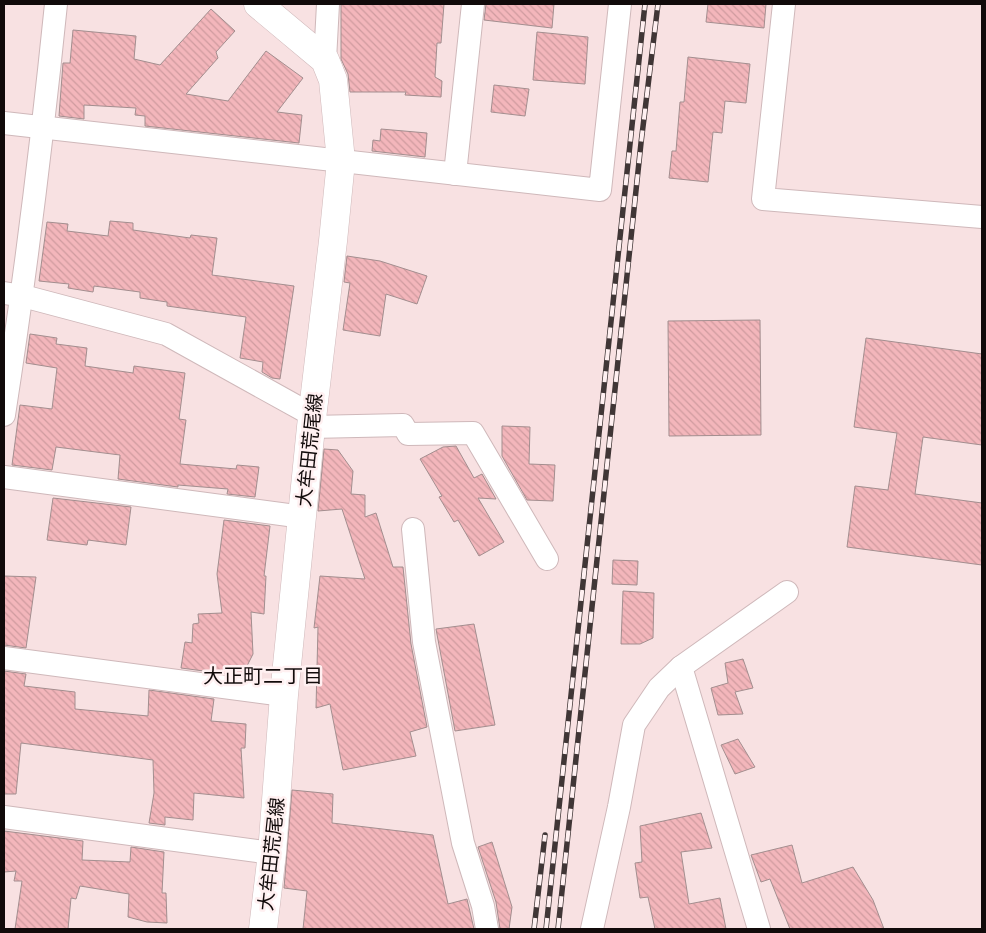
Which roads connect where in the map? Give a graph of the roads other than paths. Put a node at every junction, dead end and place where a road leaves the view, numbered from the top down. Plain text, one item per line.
1 (56, 4) edge
2 (258, 4) edge
3 (328, 4) edge
4 (473, 4) edge
5 (620, 4) edge
6 (784, 4) edge
7 (325, 60) junction
8 (4, 123) edge
9 (43, 128) junction
10 (340, 161) junction
11 (456, 174) junction
12 (982, 217) edge
13 (13, 294) edge
14 (4, 415) edge
15 (312, 421) junction
16 (4, 477) edge
17 (302, 518) junction
18 (413, 529) dead end
19 (547, 559) dead end
20 (787, 592) dead end
21 (4, 658) edge
22 (681, 667) junction
23 (284, 694) junction
24 (4, 817) edge
25 (272, 853) junction
26 (263, 929) edge
27 (487, 929) edge
28 (592, 929) edge
29 (759, 929) edge

1 - 9 street
2 - 7 main road
3 - 7 street
4 - 11 street
5 - 11 street
6 - 12 street
7 - 10 main road, 大牟田荒尾線
8 - 9 street
9 - 10 street
9 - 13 street
10 - 11 street
10 - 15 main road, 大牟田荒尾線
13 - 14 street
13 - 15 street
15 - 17 main road, 大牟田荒尾線
15 - 19 street
16 - 17 street
17 - 23 main road, 大牟田荒尾線
18 - 27 street
20 - 22 street
21 - 23 street
22 - 28 street
22 - 29 street
23 - 25 main road, 大牟田荒尾線
24 - 25 street
25 - 26 main road, 大牟田荒尾線

